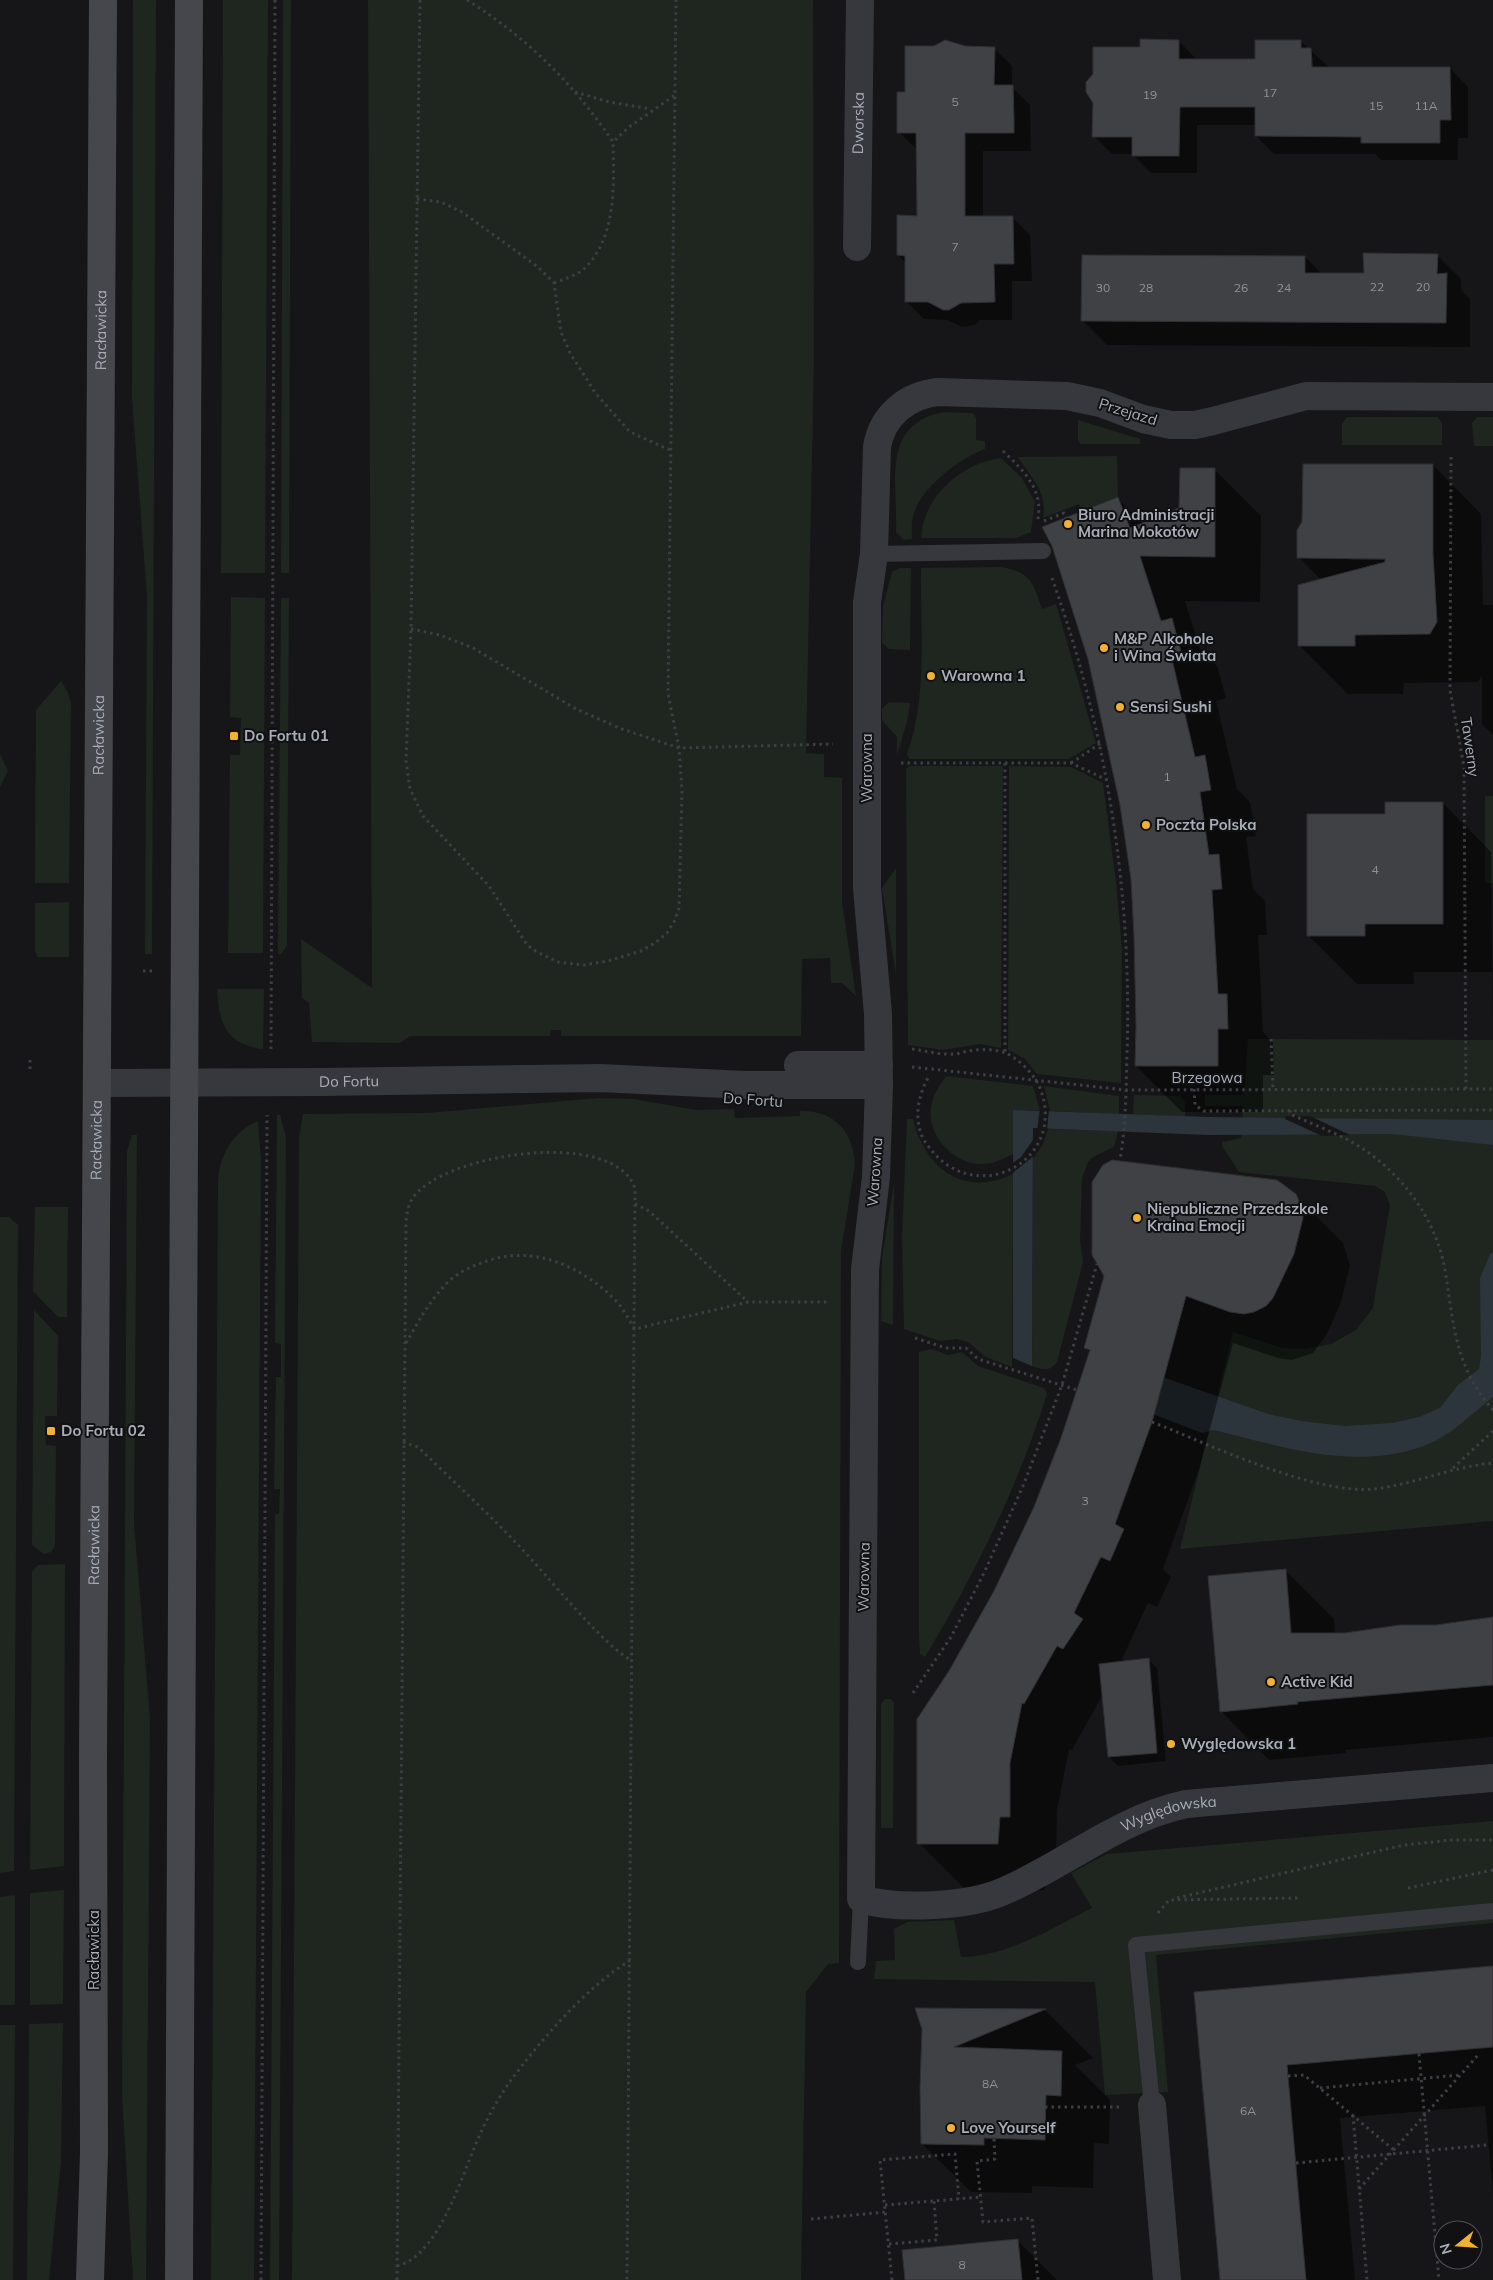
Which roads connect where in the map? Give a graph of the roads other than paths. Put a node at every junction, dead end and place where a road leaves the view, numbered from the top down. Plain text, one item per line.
1 (103, 0) edge
2 (190, 0) edge
3 (860, 0) edge
4 (857, 247) dead end
5 (1493, 397) edge
6 (877, 447) joint
7 (1043, 551) road end
8 (874, 554) junction
9 (99, 1082) junction
10 (186, 1083) junction
11 (879, 1084) junction
12 (1493, 1778) edge
13 (861, 1899) junction
14 (1493, 1911) edge
15 (858, 1962) dead end
16 (1140, 2106) joint
17 (90, 2280) edge
18 (179, 2280) edge
19 (1167, 2280) edge

1 - 9 main road, Racławicka
2 - 10 main road
3 - 4 street, Dworska
5 - 6 street, Przejazd
6 - 8 street, Warowna
7 - 8 lane
8 - 11 street, Warowna
9 - 10 street, Do Fortu
9 - 17 main road, Racławicka
10 - 11 street, Do Fortu
10 - 18 main road
11 - 13 street, Warowna
12 - 13 street, Wyględowska
13 - 15 lane
14 - 16 lane
16 - 19 street

